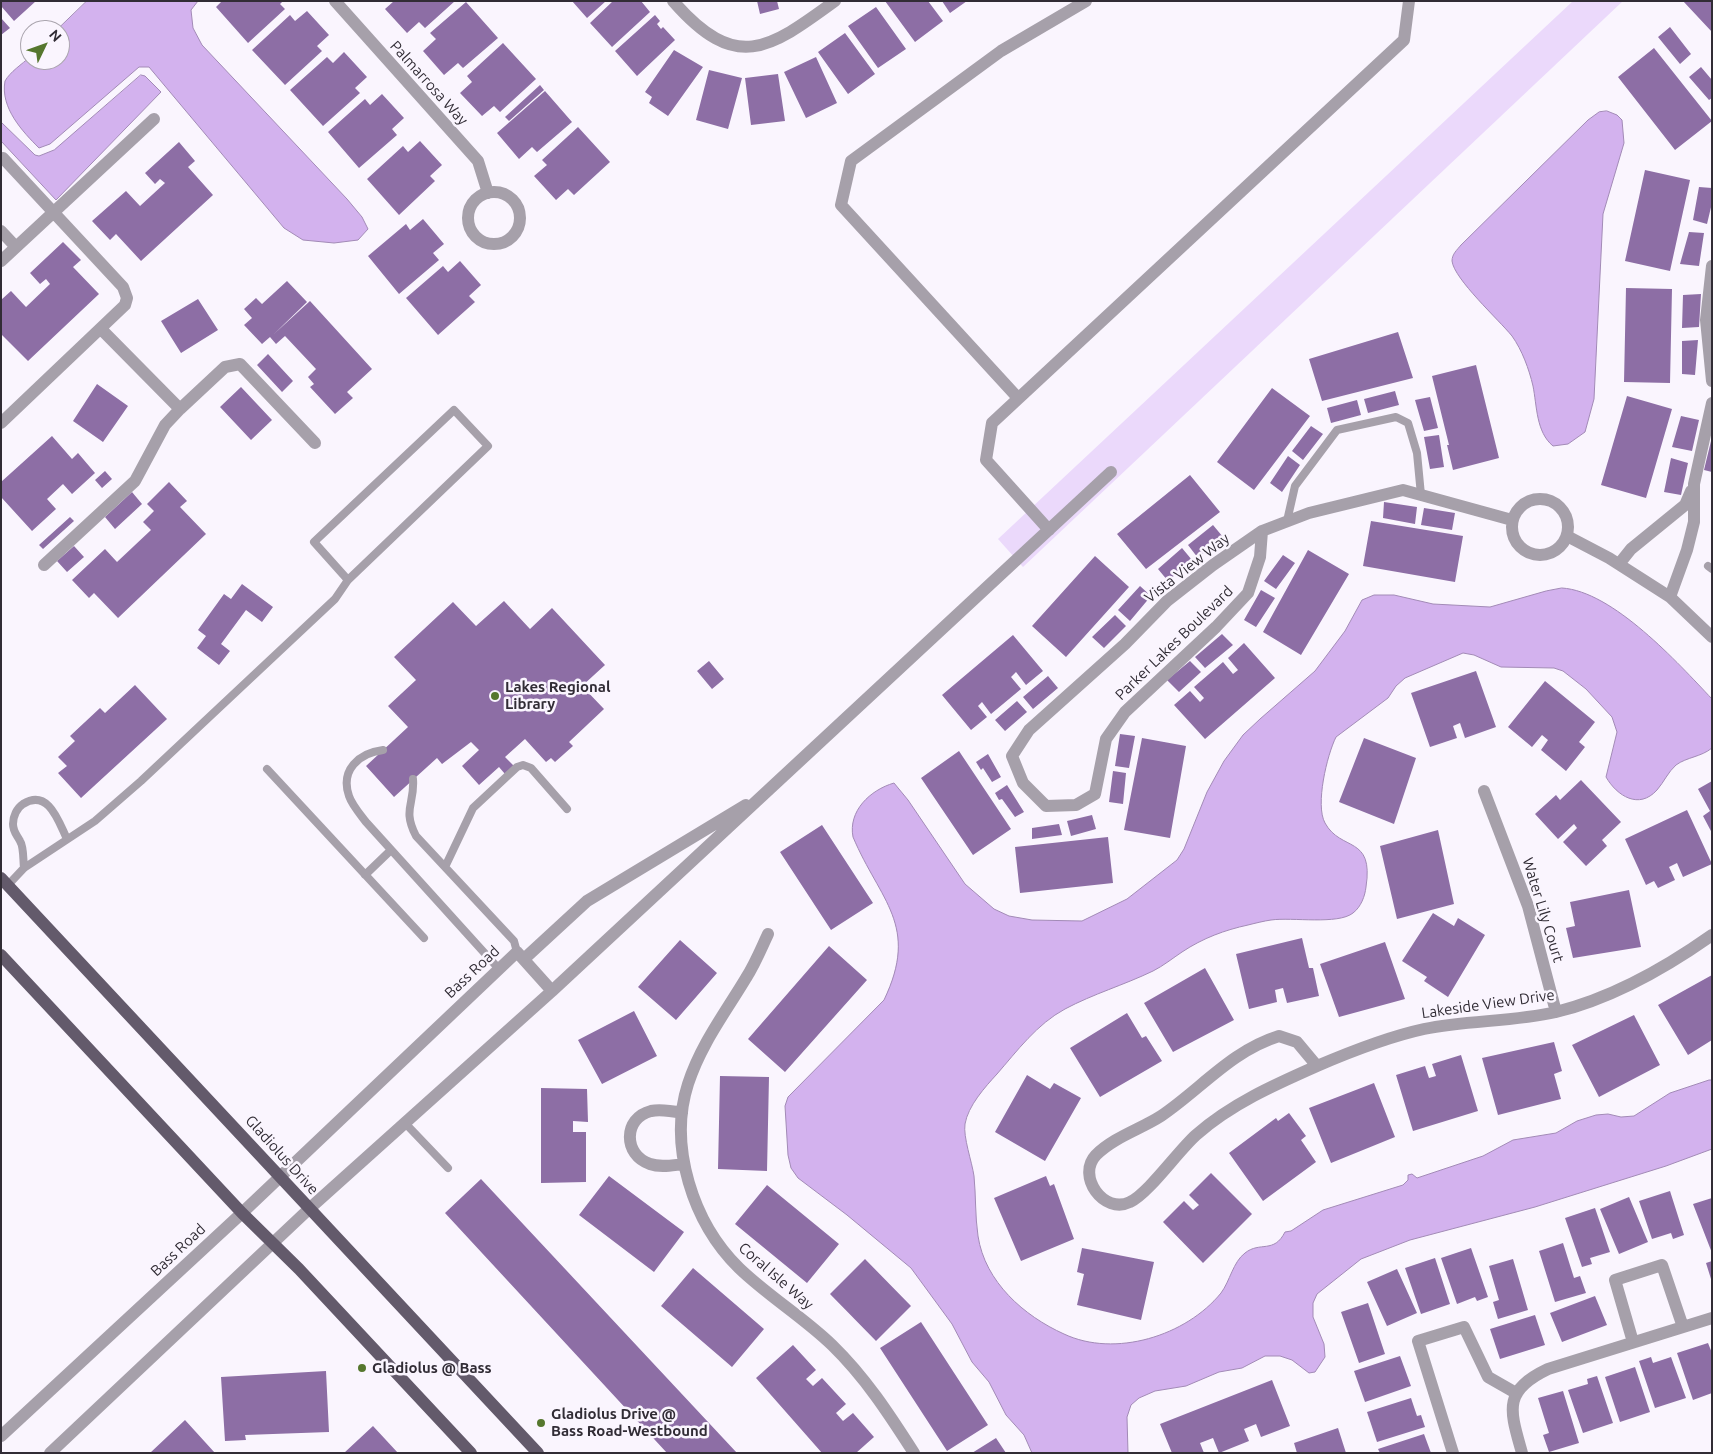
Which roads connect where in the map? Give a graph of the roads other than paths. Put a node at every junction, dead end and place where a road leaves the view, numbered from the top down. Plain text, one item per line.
1 (335, 1) edge
2 (673, 1) edge
3 (835, 1) edge
4 (1086, 1) edge
5 (1409, 1) edge
6 (154, 120) dead end
7 (3, 158) dead end
8 (488, 193) junction
9 (53, 212) junction
10 (1, 231) edge
11 (16, 247) junction
12 (1, 261) edge
13 (1712, 266) edge
14 (101, 329) junction
15 (1712, 381) edge
16 (1018, 398) junction
17 (1712, 403) edge
18 (180, 409) junction
19 (1, 423) edge
20 (315, 443) dead end
21 (1111, 472) dead end
22 (1694, 484) junction
23 (1421, 495) junction
24 (1512, 520) junction
25 (1287, 521) junction
26 (1049, 530) junction
27 (1262, 531) junction
28 (1566, 536) junction
29 (1618, 564) junction
30 (44, 565) dead end
31 (348, 580) junction
32 (1670, 597) junction
33 (1712, 637) edge
34 (383, 750) dead end
35 (267, 769) dead end
36 (413, 779) dead end
37 (1484, 791) dead end
38 (768, 792) junction
39 (1095, 794) joint
40 (567, 809) dead end
41 (67, 839) junction
42 (391, 850) junction
43 (445, 867) junction
44 (24, 868) junction
45 (365, 875) junction
46 (4, 882) edge
47 (768, 934) dead end
48 (1712, 935) edge
49 (424, 938) dead end
50 (1, 955) edge
51 (520, 956) junction
52 (499, 968) junction
53 (552, 991) junction
54 (1556, 1012) junction
55 (1317, 1066) junction
56 (682, 1113) junction
57 (404, 1122) junction
58 (684, 1164) junction
59 (448, 1168) dead end
60 (278, 1176) junction
61 (309, 1209) junction
62 (242, 1213) junction
63 (274, 1244) junction
64 (1712, 1318) edge
65 (1683, 1327) junction
66 (1633, 1342) junction
67 (1516, 1393) junction
68 (1, 1436) edge
69 (1519, 1452) edge
70 (50, 1453) edge
71 (471, 1453) edge
72 (538, 1453) edge
73 (914, 1453) edge
74 (1453, 1453) edge

1 - 8 street, Palmarrosa Way
2 - 3 street
4 - 16 street
5 - 16 street
6 - 9 street
7 - 9 street
8 - 8 street
9 - 11 street
9 - 14 street
10 - 11 street
11 - 12 street
13 - 15 street
14 - 18 street
14 - 19 street
16 - 26 street
17 - 22 street
18 - 20 street
18 - 30 street
21 - 26 street
22 - 29 street
22 - 32 street
23 - 24 street
23 - 25 street
23 - 25 lane
24 - 28 street
24 - 28 street
25 - 27 street
26 - 38 street
27 - 39 street, Parker Lakes Boulevard
27 - 39 street, Vista View Way
28 - 29 street
29 - 32 street
31 - 31 lane
31 - 41 lane
32 - 33 street
34 - 42 lane
35 - 45 lane
36 - 43 lane
37 - 54 street, Water Lily Court
38 - 51 street
38 - 53 street
40 - 43 lane
41 - 44 lane
41 - 44 lane
42 - 45 lane
42 - 52 lane
43 - 51 lane
44 - 46 lane
45 - 49 lane
46 - 60 main road, Gladiolus Drive
47 - 56 street, Coral Isle Way
48 - 54 street, Lakeside View Drive
50 - 62 main road
51 - 52 street, Bass Road
51 - 53 street, Bass Road
52 - 60 street, Bass Road
53 - 57 street
54 - 55 street, Lakeside View Drive
55 - 55 street, Lakeside View Drive
56 - 58 street, Coral Isle Way
56 - 58 street
57 - 59 lane
57 - 61 street
58 - 73 street, Coral Isle Way
60 - 61 main road, Gladiolus Drive
60 - 62 street, Bass Road
61 - 63 street
61 - 72 main road, Gladiolus Drive
62 - 63 main road
62 - 68 street, Bass Road
63 - 70 street
63 - 71 main road
64 - 65 street
65 - 66 street
65 - 66 street
66 - 67 street
67 - 69 street
67 - 74 street

